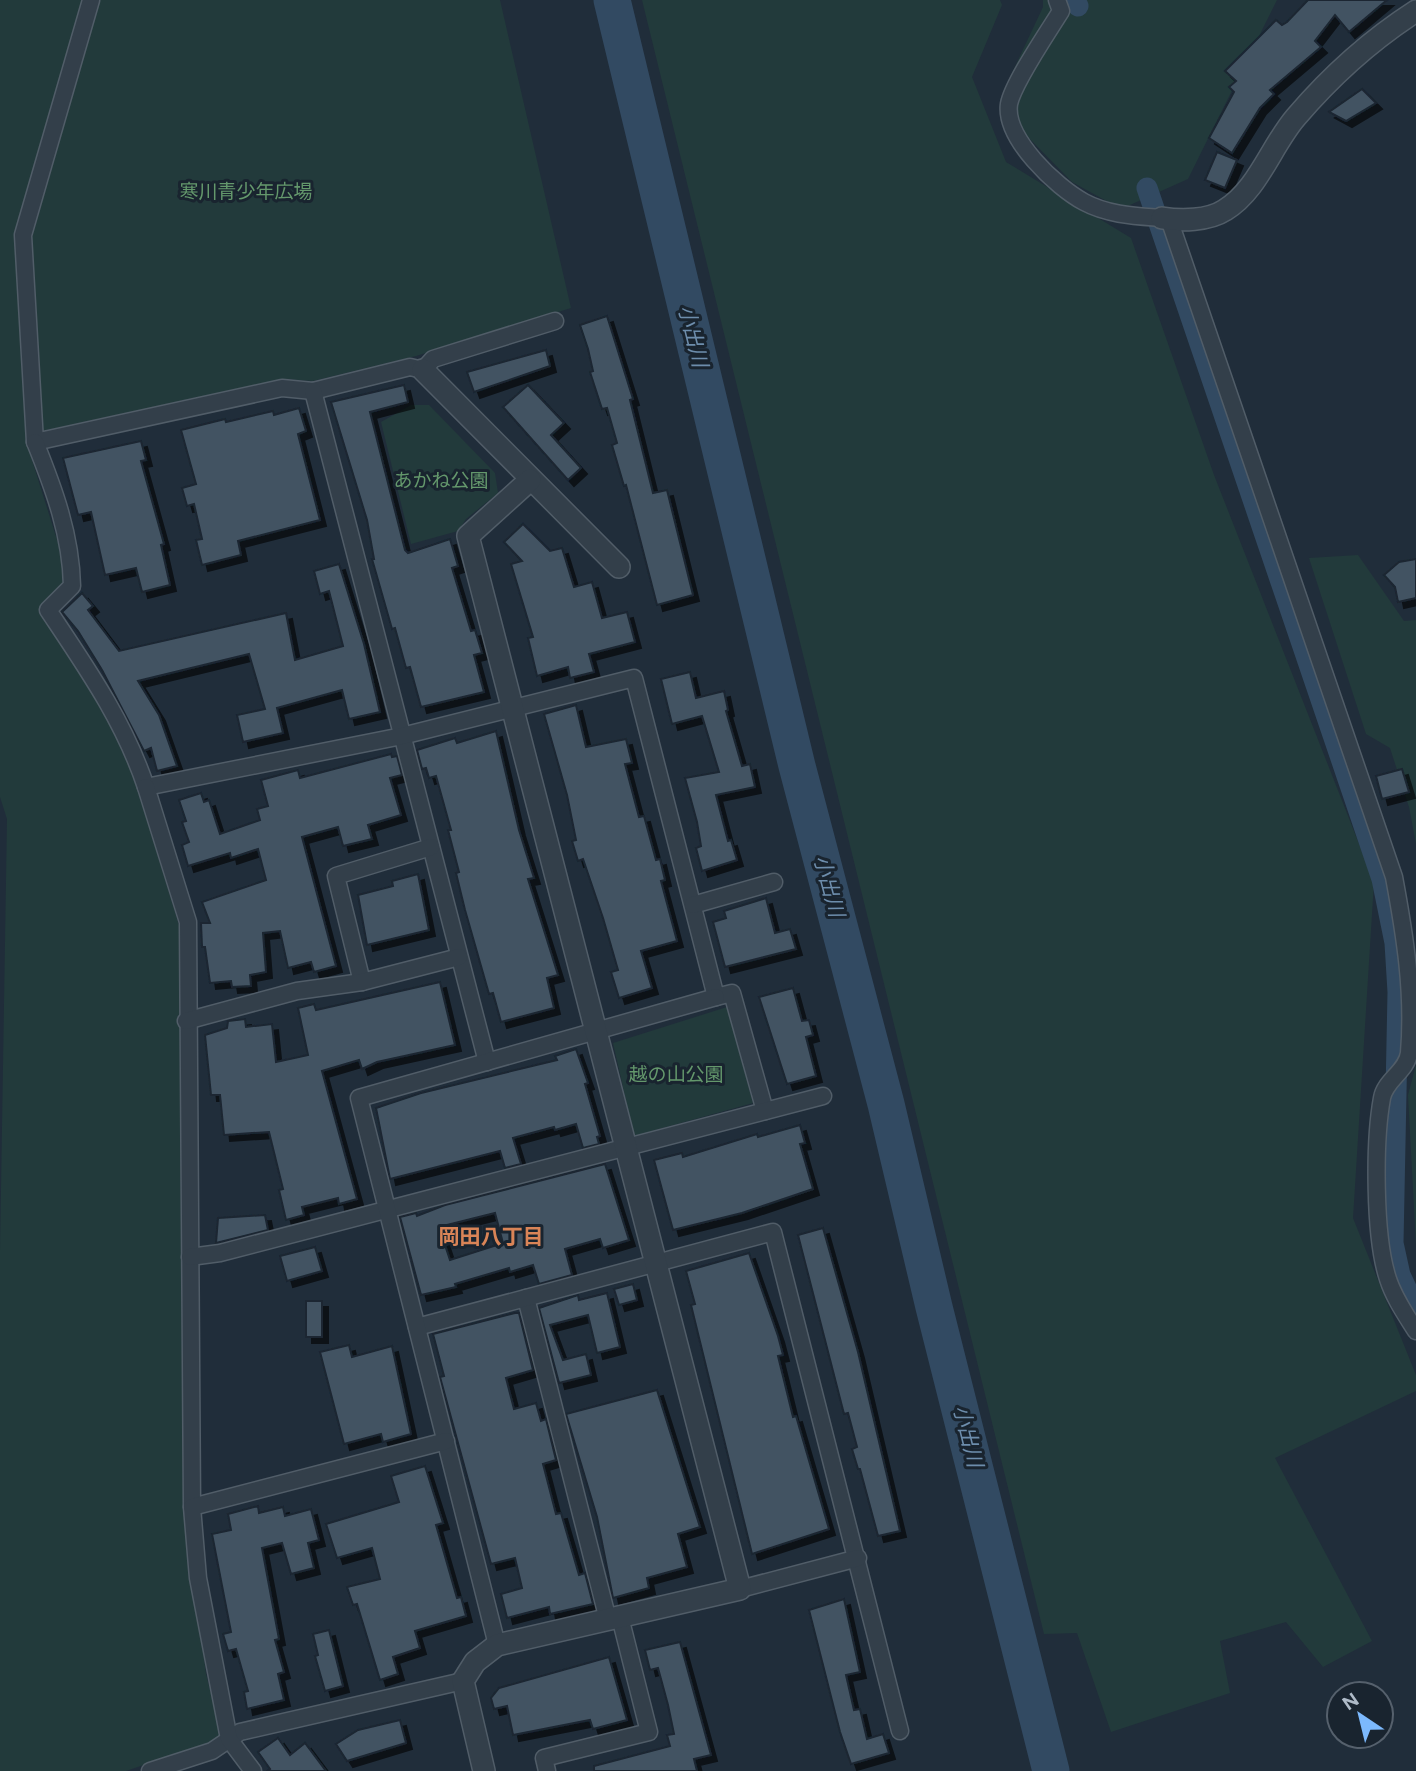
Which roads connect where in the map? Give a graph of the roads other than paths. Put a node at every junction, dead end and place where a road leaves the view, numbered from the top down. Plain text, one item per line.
1 (91, 0) edge
2 (1057, 0) edge
3 (1416, 11) edge
4 (1160, 218) junction
5 (555, 321) dead end
6 (423, 370) junction
7 (313, 391) junction
8 (35, 442) junction
9 (530, 480) junction
10 (619, 567) dead end
11 (513, 707) junction
12 (402, 736) junction
13 (146, 786) junction
14 (431, 848) junction
15 (774, 882) dead end
16 (692, 905) junction
17 (459, 957) junction
18 (362, 982) junction
19 (716, 997) junction
20 (186, 1021) junction
21 (596, 1031) junction
22 (486, 1062) junction
23 (823, 1096) dead end
24 (765, 1111) junction
25 (626, 1147) junction
26 (387, 1209) junction
27 (190, 1257) junction
28 (656, 1264) junction
29 (526, 1298) junction
30 (417, 1327) junction
31 (1416, 1331) edge
32 (446, 1441) junction
33 (192, 1507) junction
34 (858, 1558) junction
35 (740, 1589) junction
36 (614, 1618) junction
37 (497, 1645) junction
38 (463, 1681) junction
39 (900, 1731) dead end
40 (229, 1739) junction
41 (150, 1771) edge
42 (253, 1771) edge
43 (484, 1771) edge
44 (547, 1771) edge

1 - 8 street
2 - 4 street
3 - 4 street
4 - 31 street
5 - 6 street
6 - 7 street
6 - 9 street
7 - 8 street
7 - 12 street
8 - 13 street
9 - 10 street
9 - 11 street
11 - 12 street
11 - 16 street
11 - 21 street
12 - 13 street
12 - 14 street
13 - 20 street
14 - 17 street
14 - 18 street
15 - 16 street
16 - 19 street
17 - 18 street
17 - 22 street
18 - 20 street
19 - 21 street
19 - 24 street
20 - 27 street
21 - 22 street
21 - 25 street
22 - 26 street
23 - 24 street
24 - 25 street
25 - 26 street
25 - 28 street
26 - 27 street
26 - 30 street
27 - 33 street
28 - 29 street
28 - 34 street
28 - 35 street
29 - 30 street
29 - 36 street
30 - 32 street
32 - 33 street
32 - 37 street
33 - 40 street
34 - 35 street
34 - 39 street
35 - 36 street
36 - 37 street
36 - 44 street
37 - 38 street
38 - 40 street
38 - 43 street
40 - 41 street
40 - 42 street

